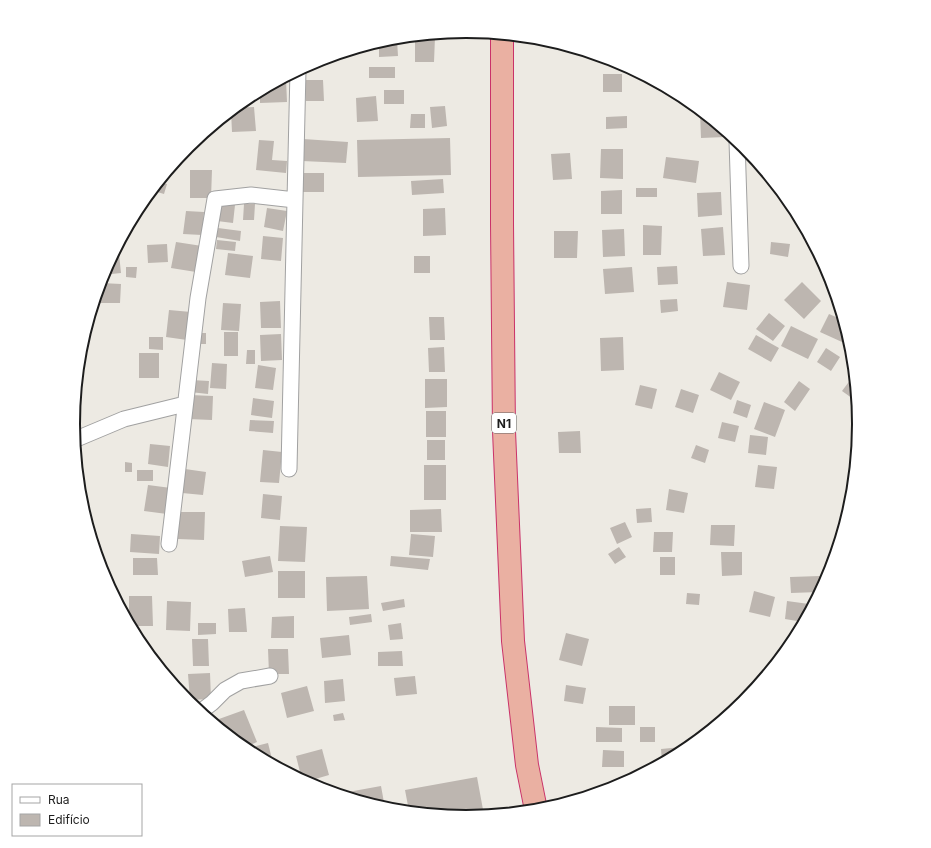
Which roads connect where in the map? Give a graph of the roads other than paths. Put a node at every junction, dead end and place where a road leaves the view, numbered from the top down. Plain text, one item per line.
1 (502, 40) edge
2 (298, 77) edge
3 (737, 150) edge
4 (295, 200) junction
5 (741, 266) dead end
6 (185, 404) junction
7 (80, 437) edge
8 (289, 469) dead end
9 (168, 544) dead end
10 (270, 676) dead end
11 (205, 708) edge
12 (535, 804) edge

1 - 12 highway, N1
2 - 4 street
3 - 5 street
4 - 6 street
4 - 8 street
6 - 7 street
6 - 9 street
10 - 11 street

